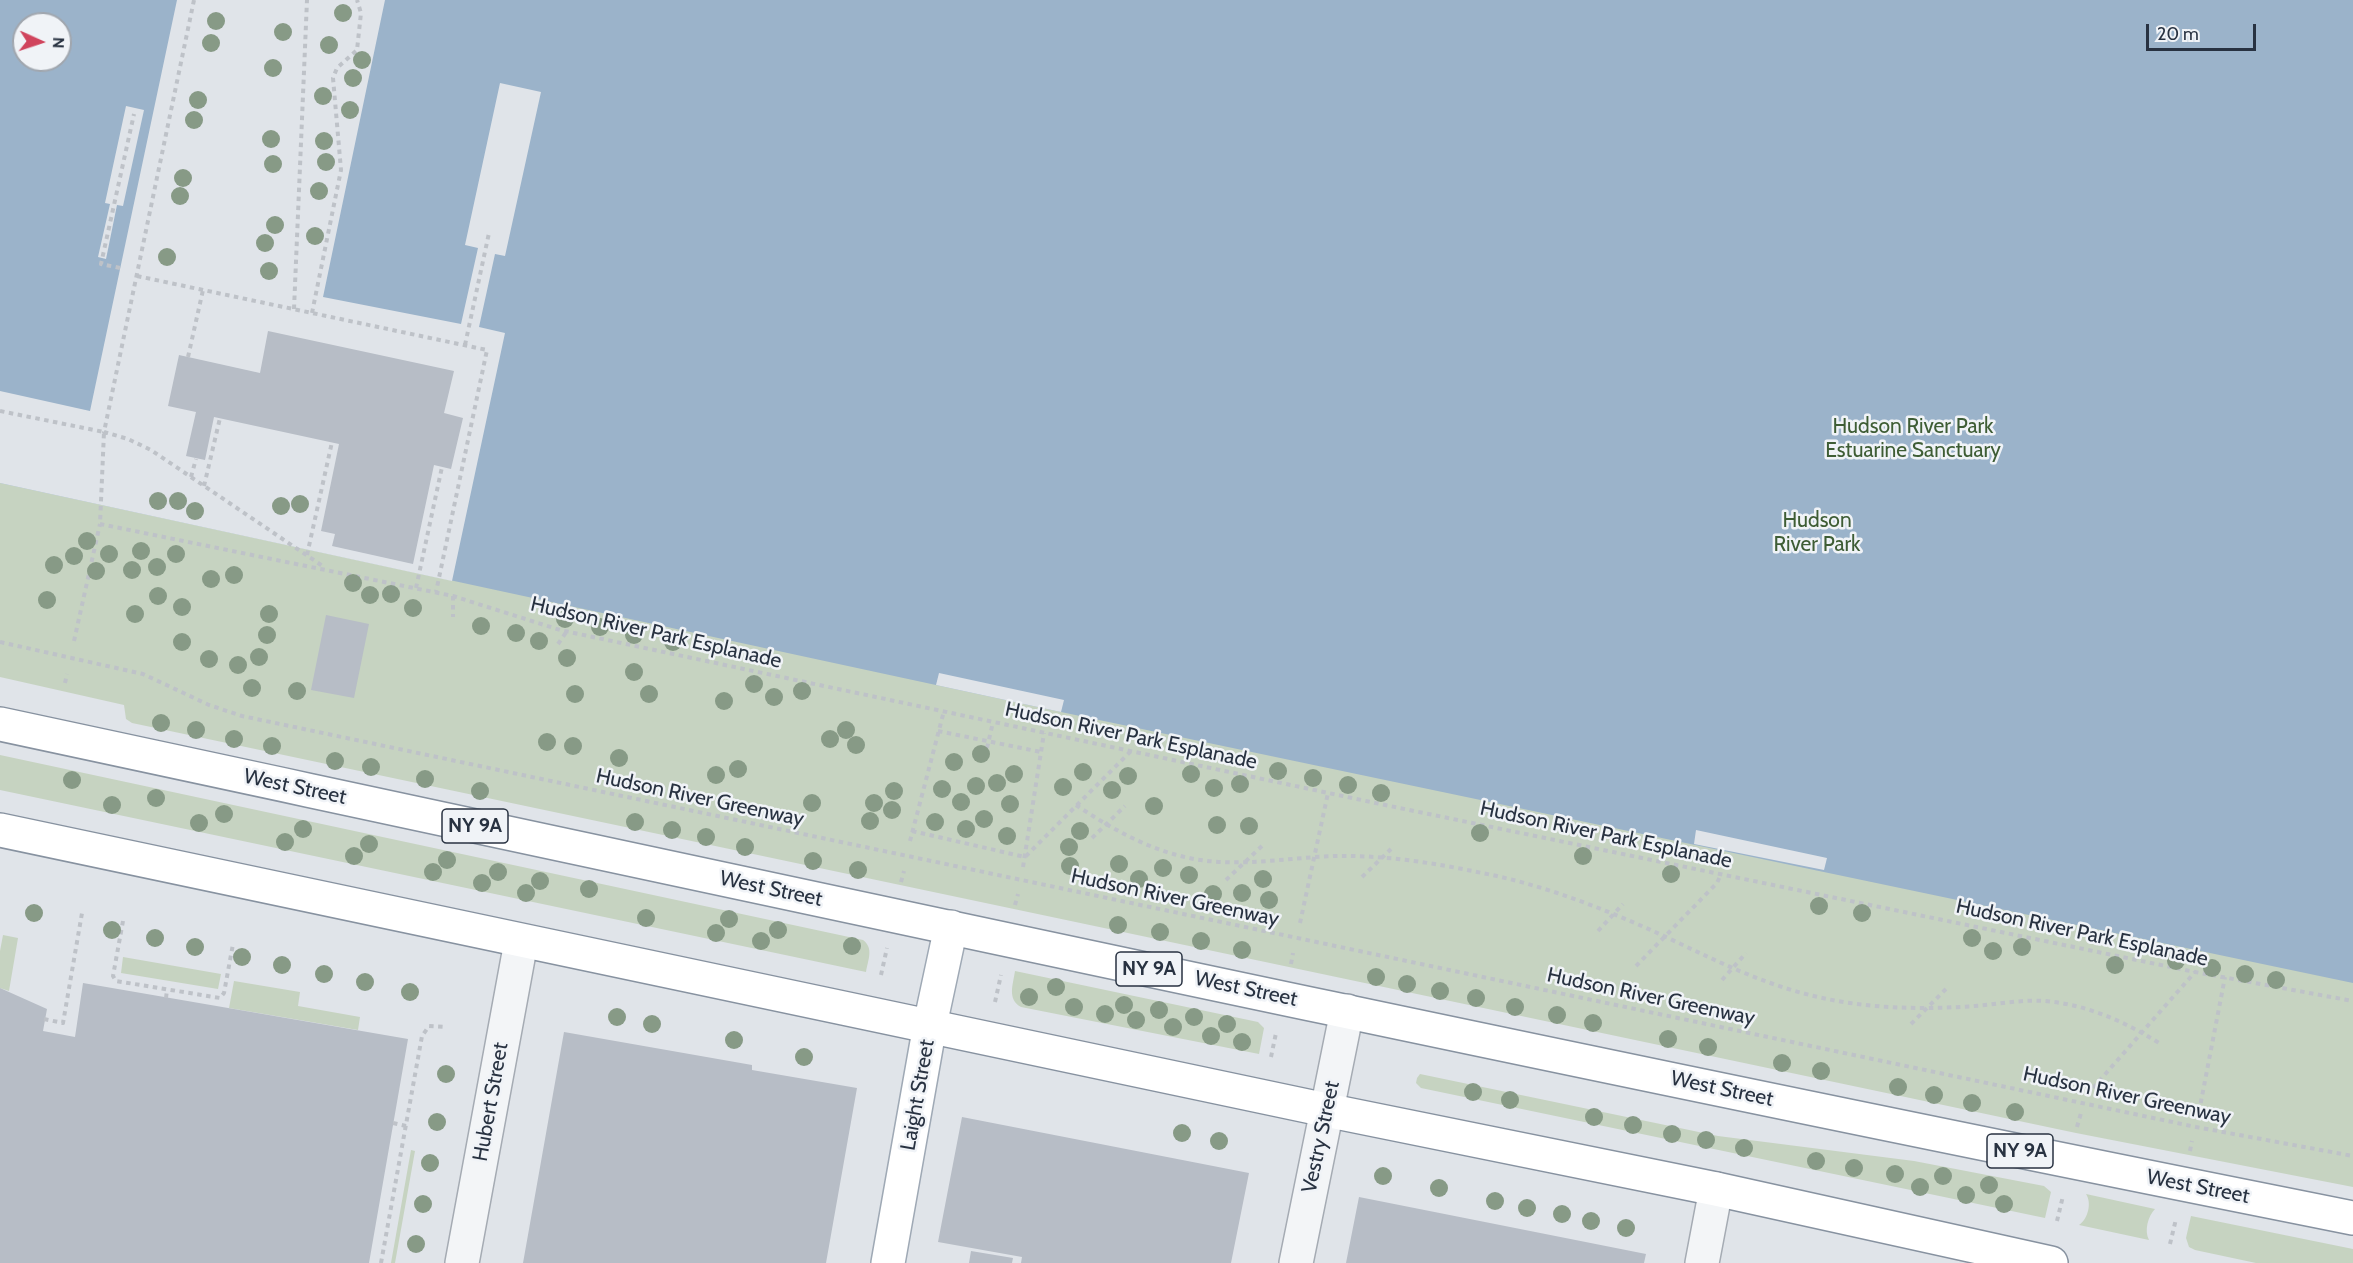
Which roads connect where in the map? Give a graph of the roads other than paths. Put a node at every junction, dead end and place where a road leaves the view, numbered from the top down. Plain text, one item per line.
1 (0, 724) edge
2 (0, 831) edge
3 (951, 927) junction
4 (521, 942) junction
5 (1347, 1011) junction
6 (930, 1025) junction
7 (1326, 1110) junction
8 (1716, 1189) junction
9 (2353, 1218) edge
10 (462, 1263) edge
11 (888, 1263) edge
12 (1296, 1263) edge
13 (1702, 1263) edge
14 (2051, 1263) edge

1 - 3 main road, West Street / NY 9A
2 - 4 main road
3 - 5 main road, West Street / NY 9A
3 - 6 main road, Laight Street
4 - 6 main road
4 - 10 street, Hubert Street
5 - 7 street, Vestry Street
5 - 9 main road, West Street / NY 9A
6 - 7 main road
6 - 11 main road, Laight Street
7 - 8 main road
7 - 12 street, Vestry Street
8 - 13 street
8 - 14 main road

